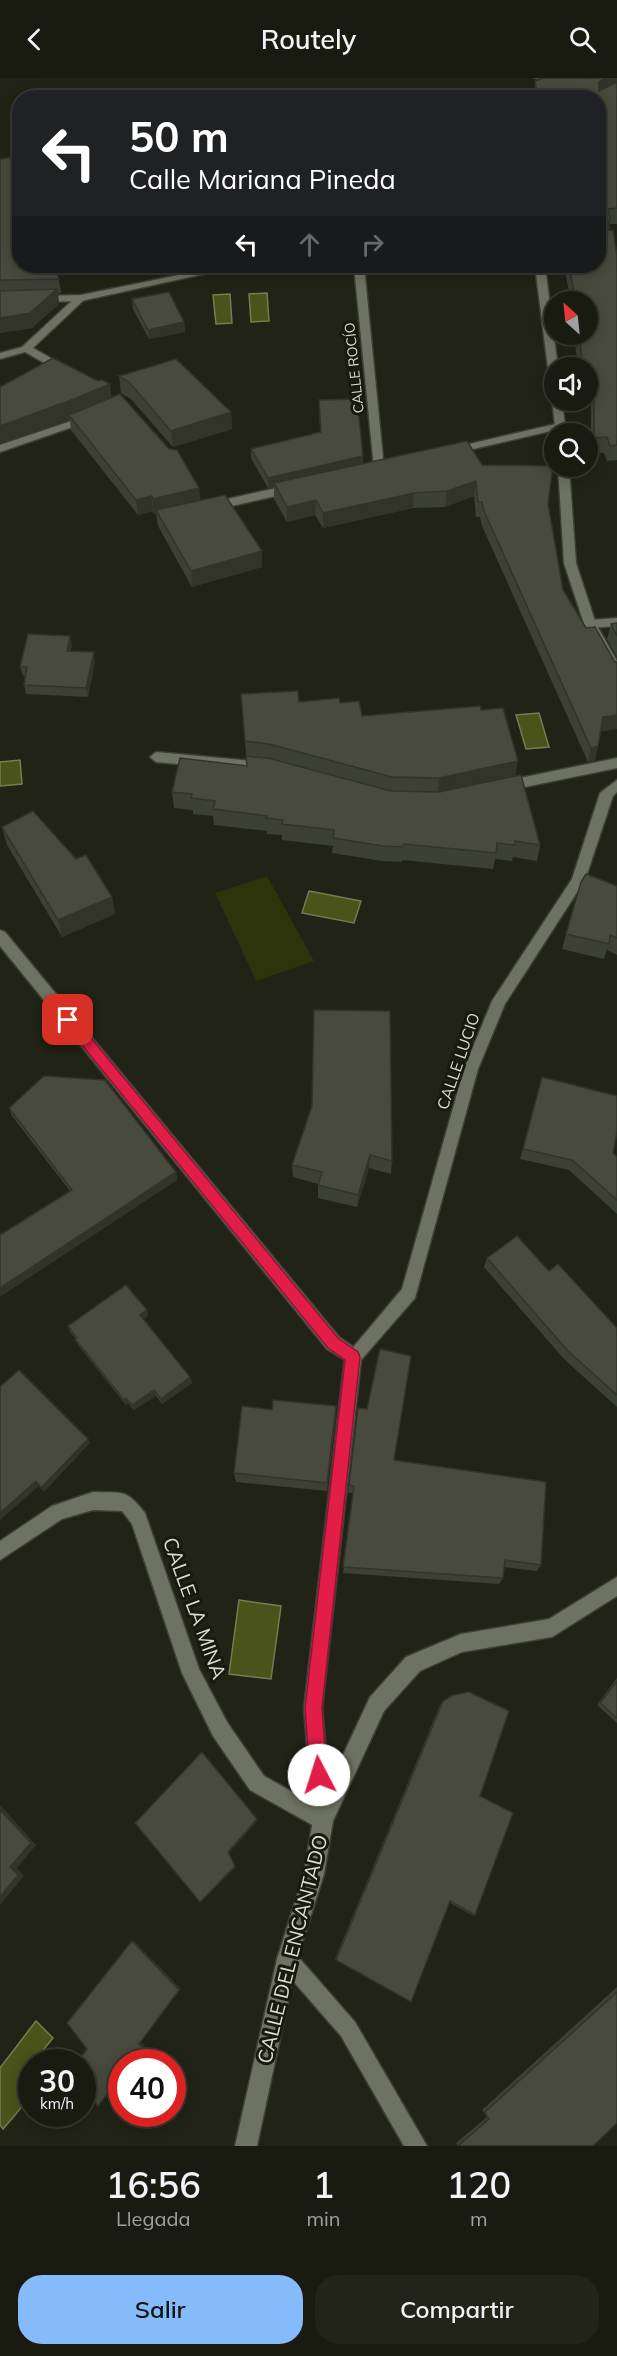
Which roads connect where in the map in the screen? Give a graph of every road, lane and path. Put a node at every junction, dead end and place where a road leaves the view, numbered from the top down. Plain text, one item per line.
1 (201, 273) edge
2 (360, 273) edge
3 (541, 273) edge
4 (81, 298) junction
5 (0, 300) edge
6 (26, 350) junction
7 (0, 356) edge
8 (552, 357) edge
9 (75, 375) edge
10 (104, 411) edge
11 (544, 433) edge
12 (0, 449) edge
13 (435, 455) edge
14 (379, 468) edge
15 (564, 477) edge
16 (301, 486) edge
17 (201, 509) edge
18 (617, 622) edge
19 (590, 624) junction
20 (617, 672) edge
21 (156, 757) dead end
22 (617, 763) edge
23 (280, 770) edge
24 (617, 784) edge
25 (493, 789) edge
26 (0, 936) edge
27 (353, 1357) junction
28 (0, 1551) edge
29 (617, 1586) edge
30 (323, 1820) junction
31 (287, 1959) junction
32 (246, 2146) edge
33 (416, 2146) edge

1 - 4 street
2 - 14 street, CALLE ROCÍO
3 - 8 street
4 - 5 street
4 - 6 street
6 - 7 street
6 - 9 street
10 - 12 street
11 - 13 street
15 - 19 street
16 - 17 street
18 - 19 street
19 - 20 street
21 - 23 street
22 - 25 street
24 - 27 street, CALLE LUCIO
26 - 27 street
27 - 30 street, CALLE DEL ENCANTADO
28 - 30 street, CALLE LA MINA
29 - 30 street
30 - 31 street, CALLE DEL ENCANTADO
31 - 32 street, CALLE DEL ENCANTADO
31 - 33 street

